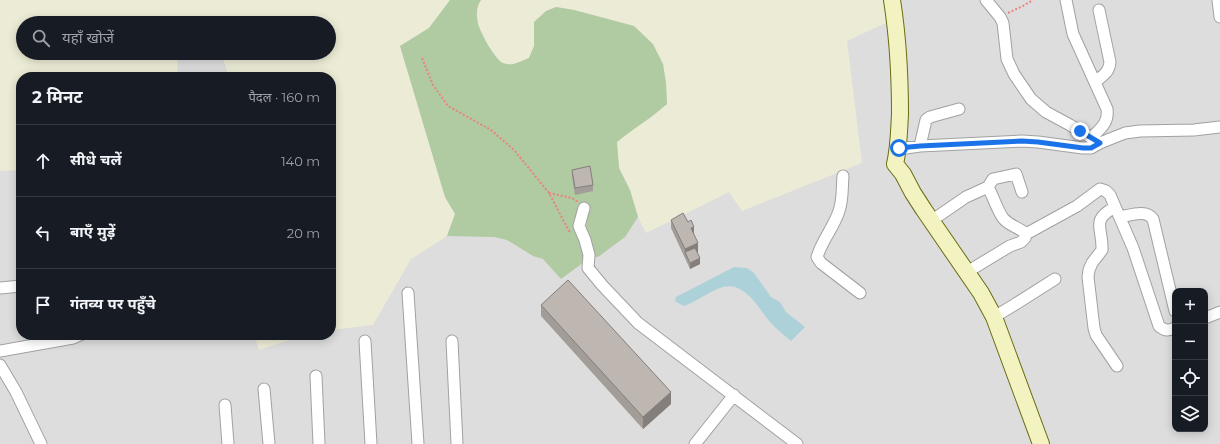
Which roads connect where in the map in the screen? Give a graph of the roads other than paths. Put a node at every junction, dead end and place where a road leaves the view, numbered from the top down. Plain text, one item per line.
1 (892, 0) edge
2 (986, 0) edge
3 (1066, 0) edge
4 (1218, 0) edge
5 (1099, 10) dead end
6 (1220, 17) edge
7 (1094, 82) junction
8 (959, 109) dead end
9 (1220, 127) edge
10 (1095, 141) junction
11 (920, 146) junction
12 (899, 148) junction
13 (843, 176) dead end
14 (988, 187) junction
15 (1022, 192) dead end
16 (584, 208) road end
17 (1118, 212) junction
18 (931, 221) junction
19 (1026, 234) junction
20 (967, 272) junction
21 (1055, 279) dead end
22 (16, 286) edge
23 (0, 288) edge
24 (408, 293) dead end
25 (860, 293) dead end
26 (1172, 298) edge
27 (1220, 312) edge
28 (994, 317) junction
29 (1208, 317) edge
30 (1172, 329) edge
31 (61, 340) edge
32 (365, 340) dead end
33 (452, 341) dead end
34 (0, 350) edge
35 (0, 365) edge
36 (1117, 366) dead end
37 (316, 376) dead end
38 (264, 389) dead end
39 (734, 396) junction
40 (225, 405) dead end
41 (41, 444) edge
42 (228, 444) edge
43 (269, 444) edge
44 (319, 444) edge
45 (371, 444) edge
46 (418, 444) edge
47 (456, 444) edge
48 (695, 444) edge
49 (797, 444) edge
50 (1041, 444) edge

1 - 12 street
2 - 10 street
3 - 7 street
4 - 6 street
5 - 7 street
7 - 10 street
8 - 11 street
9 - 10 street
10 - 11 street
11 - 12 street
12 - 18 street
13 - 25 street
14 - 15 street
14 - 18 street
14 - 19 street
16 - 39 street
17 - 19 street
17 - 26 street
17 - 30 street
17 - 36 street
18 - 20 street
19 - 20 street
20 - 28 street
21 - 28 street
22 - 23 street
24 - 46 street
27 - 29 street
28 - 50 street
31 - 34 street
32 - 45 street
33 - 47 street
35 - 41 street
37 - 44 street
38 - 43 street
39 - 48 street
39 - 49 street
40 - 42 street

